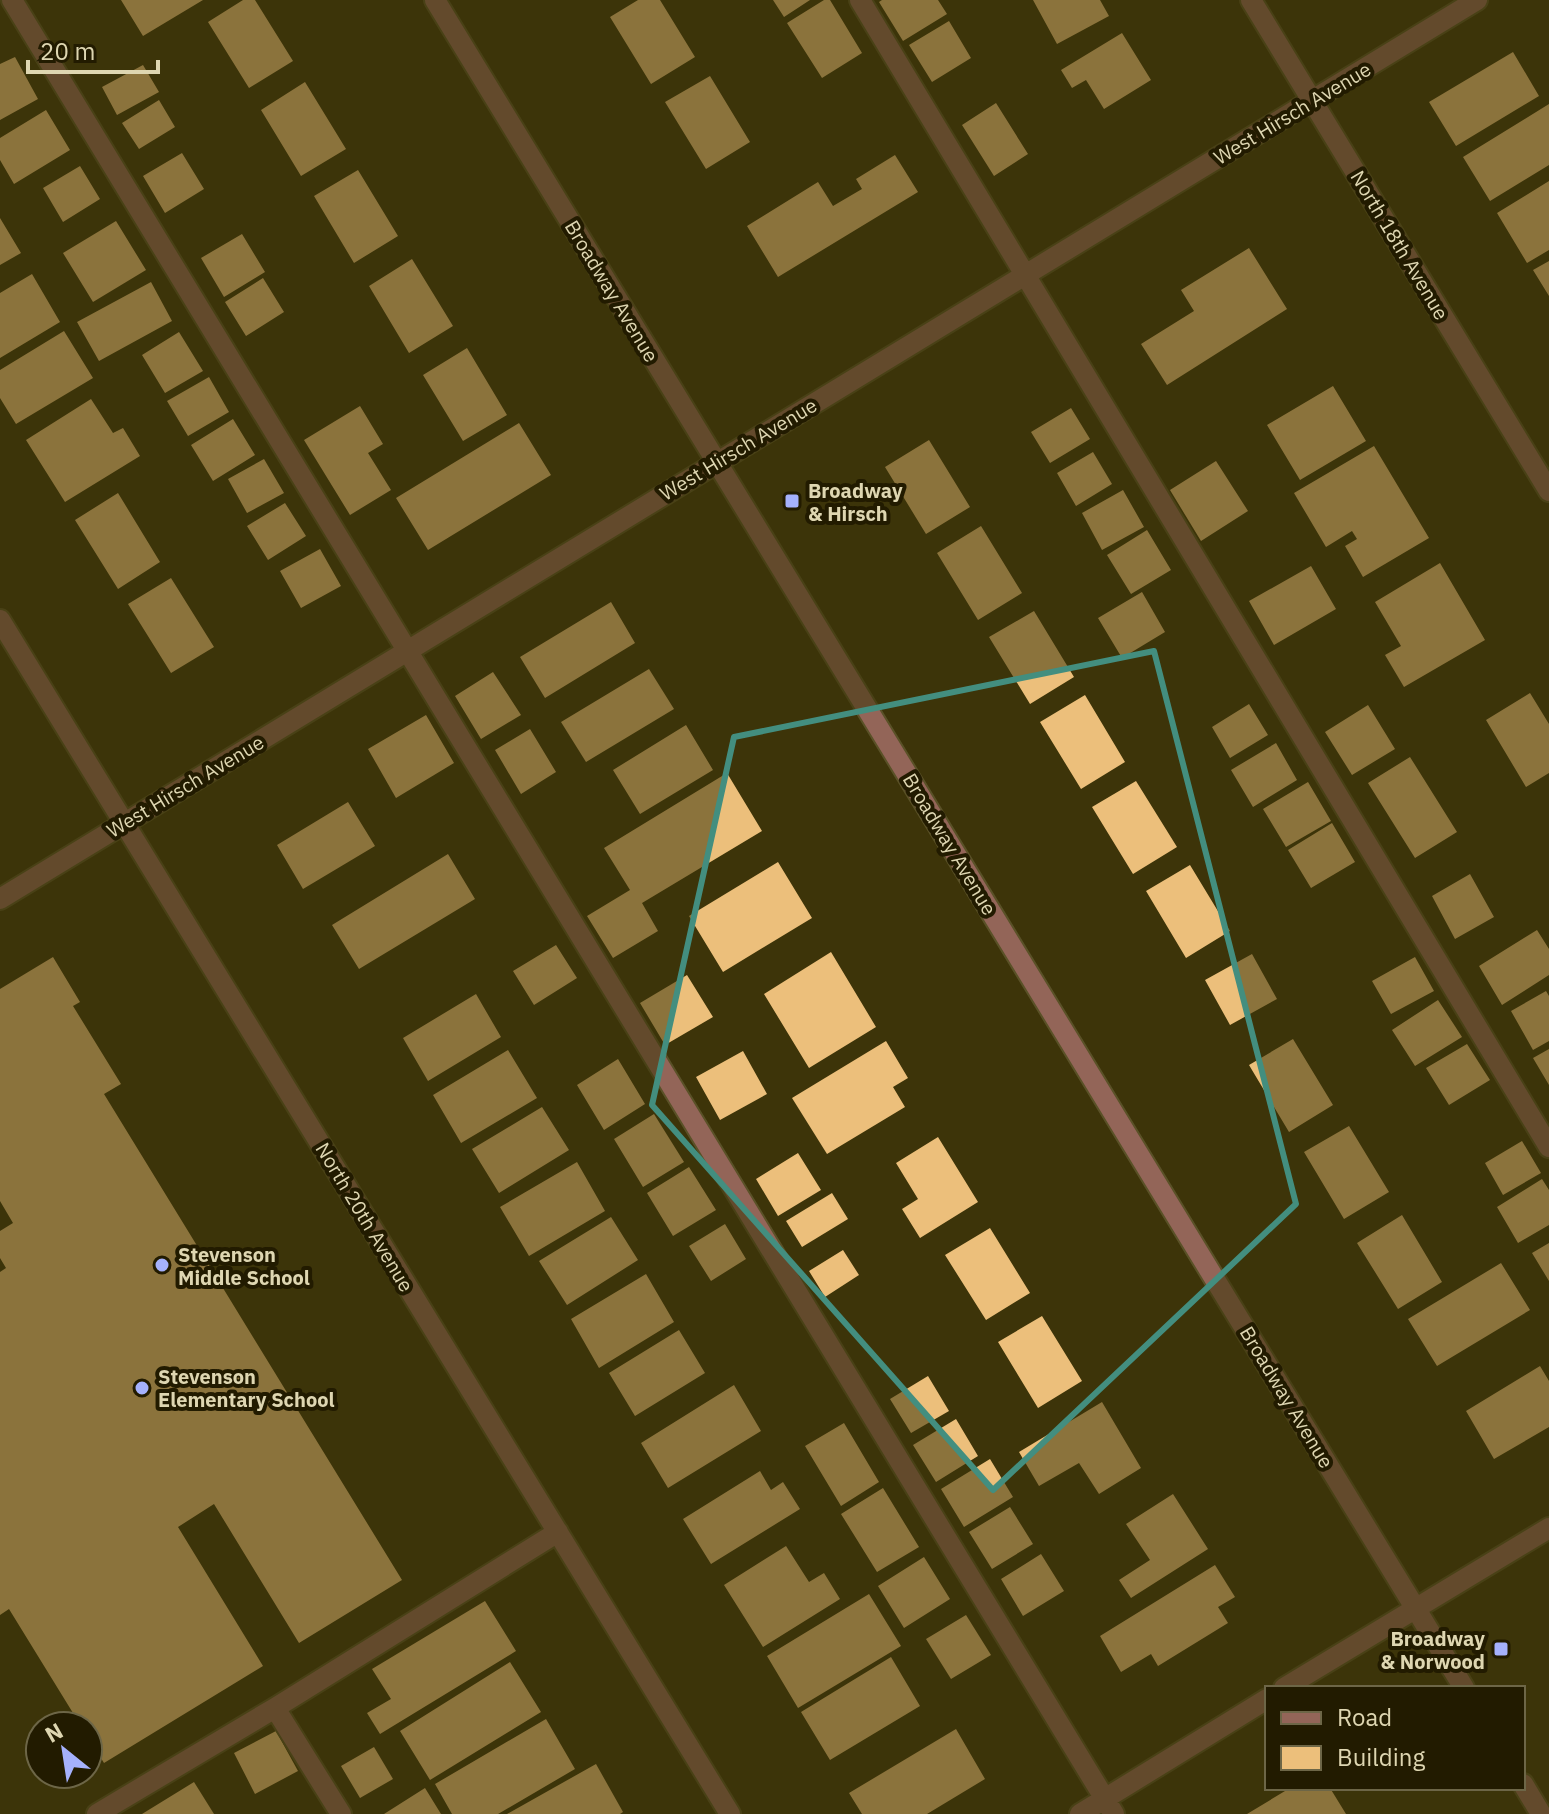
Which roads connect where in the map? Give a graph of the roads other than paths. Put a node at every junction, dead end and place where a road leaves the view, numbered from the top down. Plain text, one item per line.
1 (12, 0) edge
2 (435, 0) edge
3 (860, 0) edge
4 (1251, 0) edge
5 (1477, 0) edge
6 (1313, 100) junction
7 (1026, 274) junction
8 (717, 463) junction
9 (1549, 491) edge
10 (0, 620) edge
11 (408, 651) junction
12 (124, 823) junction
13 (0, 899) edge
14 (1549, 1147) edge
15 (1549, 1528) edge
16 (558, 1532) junction
17 (1415, 1608) junction
18 (1287, 1686) edge
19 (1463, 1686) edge
20 (1265, 1700) edge
21 (275, 1708) junction
22 (1525, 1787) edge
23 (1110, 1806) edge
24 (97, 1814) edge
25 (341, 1814) edge
26 (730, 1814) edge
27 (1080, 1814) edge
28 (1541, 1814) edge

1 - 11 street
2 - 8 street, Broadway Avenue
3 - 7 street
4 - 6 street, North 18th Avenue
5 - 6 street, West Hirsch Avenue
6 - 7 street, West Hirsch Avenue
6 - 9 street, North 18th Avenue
7 - 8 street, West Hirsch Avenue
7 - 14 street
8 - 11 street, West Hirsch Avenue
8 - 17 street, Broadway Avenue
10 - 12 street, North 20th Avenue
11 - 12 street, West Hirsch Avenue
11 - 23 street
12 - 13 street, West Hirsch Avenue
12 - 16 street, North 20th Avenue
15 - 17 street
16 - 21 street
16 - 26 street, North 20th Avenue
17 - 18 street
17 - 19 street, Broadway Avenue
20 - 23 street
21 - 24 street
21 - 25 street
22 - 28 street
23 - 27 street

